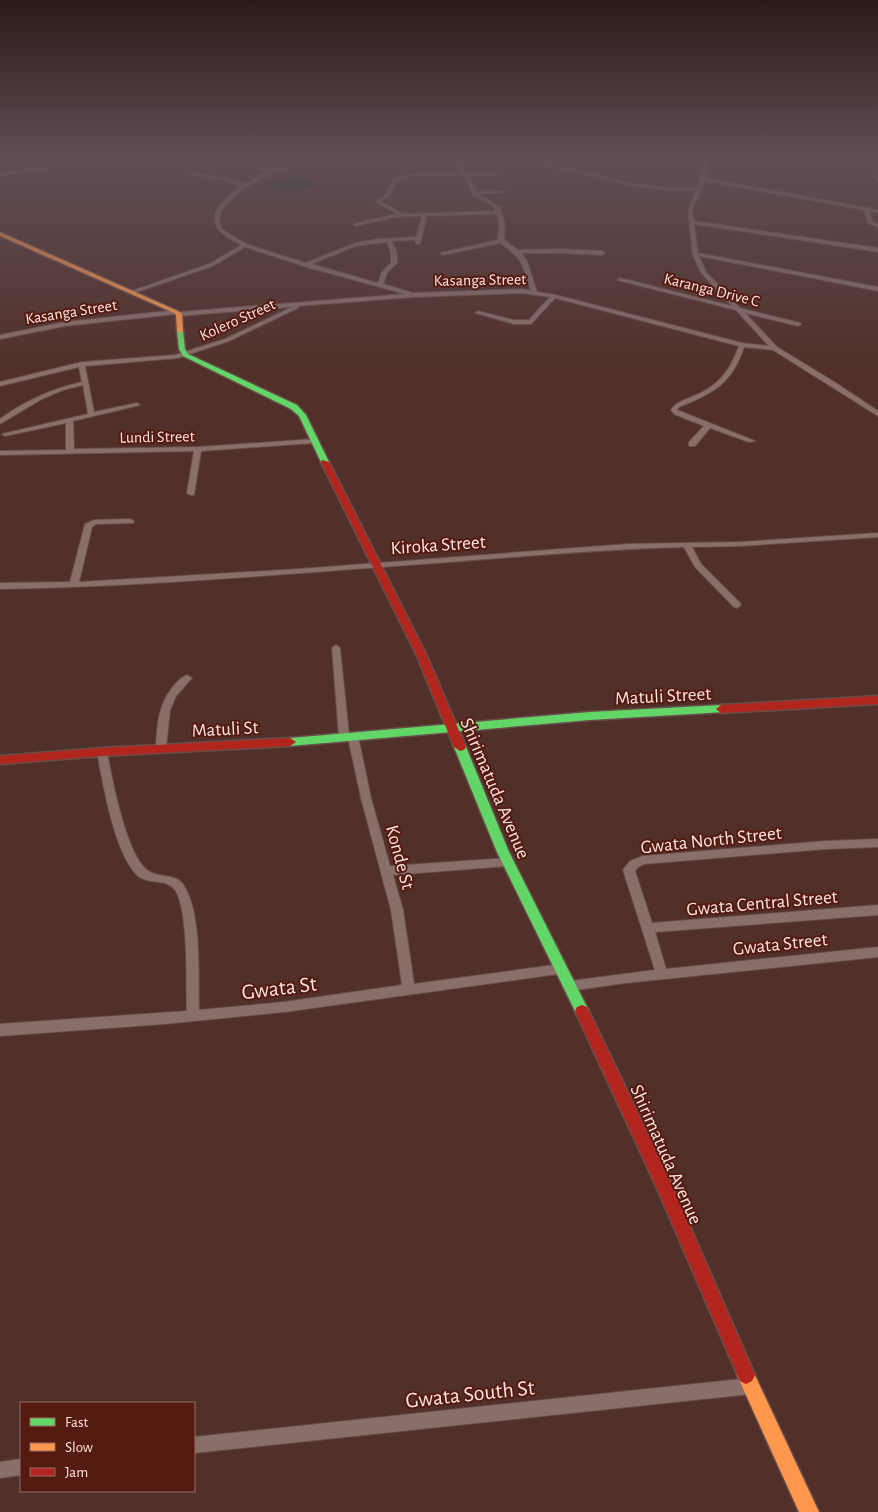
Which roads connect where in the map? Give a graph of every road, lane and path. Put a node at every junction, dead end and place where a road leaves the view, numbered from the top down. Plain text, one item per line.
1 (218, 227) edge
2 (424, 227) edge
3 (502, 227) edge
4 (693, 227) edge
5 (722, 227) edge
6 (0, 234) edge
7 (390, 240) junction
8 (501, 241) junction
9 (244, 245) junction
10 (878, 250) edge
11 (517, 252) junction
12 (443, 253) dead end
13 (602, 253) dead end
14 (696, 254) junction
15 (305, 265) junction
16 (360, 279) junction
17 (620, 280) dead end
18 (380, 284) junction
19 (878, 289) edge
20 (132, 292) junction
21 (534, 292) junction
22 (414, 295) junction
23 (554, 296) junction
24 (367, 298) junction
25 (300, 305) junction
26 (738, 311) junction
27 (178, 313) junction
28 (478, 313) dead end
29 (798, 324) dead end
30 (0, 337) edge
31 (742, 345) junction
32 (775, 348) junction
33 (185, 355) junction
34 (82, 364) junction
35 (84, 383) junction
36 (0, 384) edge
37 (138, 405) dead end
38 (91, 414) junction
39 (878, 414) edge
40 (68, 419) junction
41 (0, 422) edge
42 (708, 426) junction
43 (0, 427) edge
44 (8, 439) junction
45 (314, 441) junction
46 (751, 441) dead end
47 (692, 444) dead end
48 (198, 449) junction
49 (70, 451) junction
50 (14, 452) junction
51 (0, 453) edge
52 (191, 493) dead end
53 (130, 521) dead end
54 (878, 536) edge
55 (686, 544) junction
56 (376, 564) junction
57 (74, 584) junction
58 (0, 586) edge
59 (737, 605) dead end
60 (336, 648) dead end
61 (187, 678) dead end
62 (878, 700) edge
63 (451, 728) junction
64 (349, 736) junction
65 (161, 748) junction
66 (102, 752) junction
67 (0, 760) edge
68 (878, 844) edge
69 (508, 862) junction
70 (387, 871) junction
71 (878, 910) edge
72 (649, 928) junction
73 (878, 952) edge
74 (561, 969) junction
75 (662, 974) junction
76 (570, 986) junction
77 (409, 989) junction
78 (193, 1016) junction
79 (0, 1030) edge
80 (752, 1386) junction
81 (195, 1445) edge
82 (20, 1466) edge
83 (0, 1470) edge
84 (809, 1512) edge

1 - 9 street
2 - 7 street
3 - 8 street
4 - 14 street
5 - 10 street
6 - 20 street
7 - 15 street
7 - 18 street
8 - 11 street
8 - 12 street
9 - 15 street
9 - 20 street
11 - 13 street
11 - 21 street
14 - 19 street
14 - 26 street
15 - 16 street
16 - 18 street
16 - 24 street
17 - 26 street, Karanga Drive C
18 - 22 street
20 - 27 street
21 - 22 street, Kasanga Street
21 - 23 street, Kasanga Street
22 - 24 street, Kasanga Street
23 - 28 street
23 - 31 street, Kasanga Street
24 - 25 street, Kasanga Street
25 - 27 street, Kasanga Street
25 - 33 street, Kolero Street
26 - 29 street, Karanga Drive C
26 - 32 street
27 - 30 street, Kasanga Street
27 - 33 street
31 - 32 street, Kasanga Street
31 - 42 street
32 - 39 street
33 - 34 street, Kolero Street
33 - 45 street, Shirimatuda Avenue
34 - 35 street
34 - 36 street, Kolero Street
35 - 38 street
35 - 41 street
37 - 38 street
38 - 40 street
40 - 44 street
40 - 49 street
42 - 46 street
42 - 47 street
43 - 44 street
44 - 50 street
45 - 48 street, Lundi Street
45 - 56 street, Shirimatuda Avenue
48 - 49 street, Lundi Street
48 - 52 street
49 - 50 street, Lundi Street
50 - 51 street, Lundi Street
53 - 57 street
54 - 55 street, Kiroka Street
55 - 56 street, Kiroka Street
55 - 59 street
56 - 57 street, Kiroka Street
56 - 63 street, Shirimatuda Avenue
57 - 58 street, Kiroka Street
60 - 64 street, Konde St
61 - 65 street
62 - 63 street, Matuli Street
63 - 64 street, Matuli St
63 - 69 street, Shirimatuda Avenue
64 - 65 street, Matuli St
64 - 70 street, Konde St
65 - 66 street, Matuli St
66 - 67 street, Matuli St
66 - 78 street
68 - 72 street, Gwata North Street
69 - 70 street
69 - 74 street, Shirimatuda Avenue
70 - 77 street, Konde St
71 - 72 street, Gwata Central Street
72 - 75 street, Gwata North Street
73 - 75 street, Gwata Street
74 - 76 street, Shirimatuda Avenue
74 - 77 street, Gwata St
75 - 76 street, Gwata Street
76 - 80 street, Shirimatuda Avenue
77 - 78 street, Gwata St
78 - 79 street, Gwata St
80 - 81 street, Gwata South St
80 - 84 street, Shirimatuda Avenue
82 - 83 street

